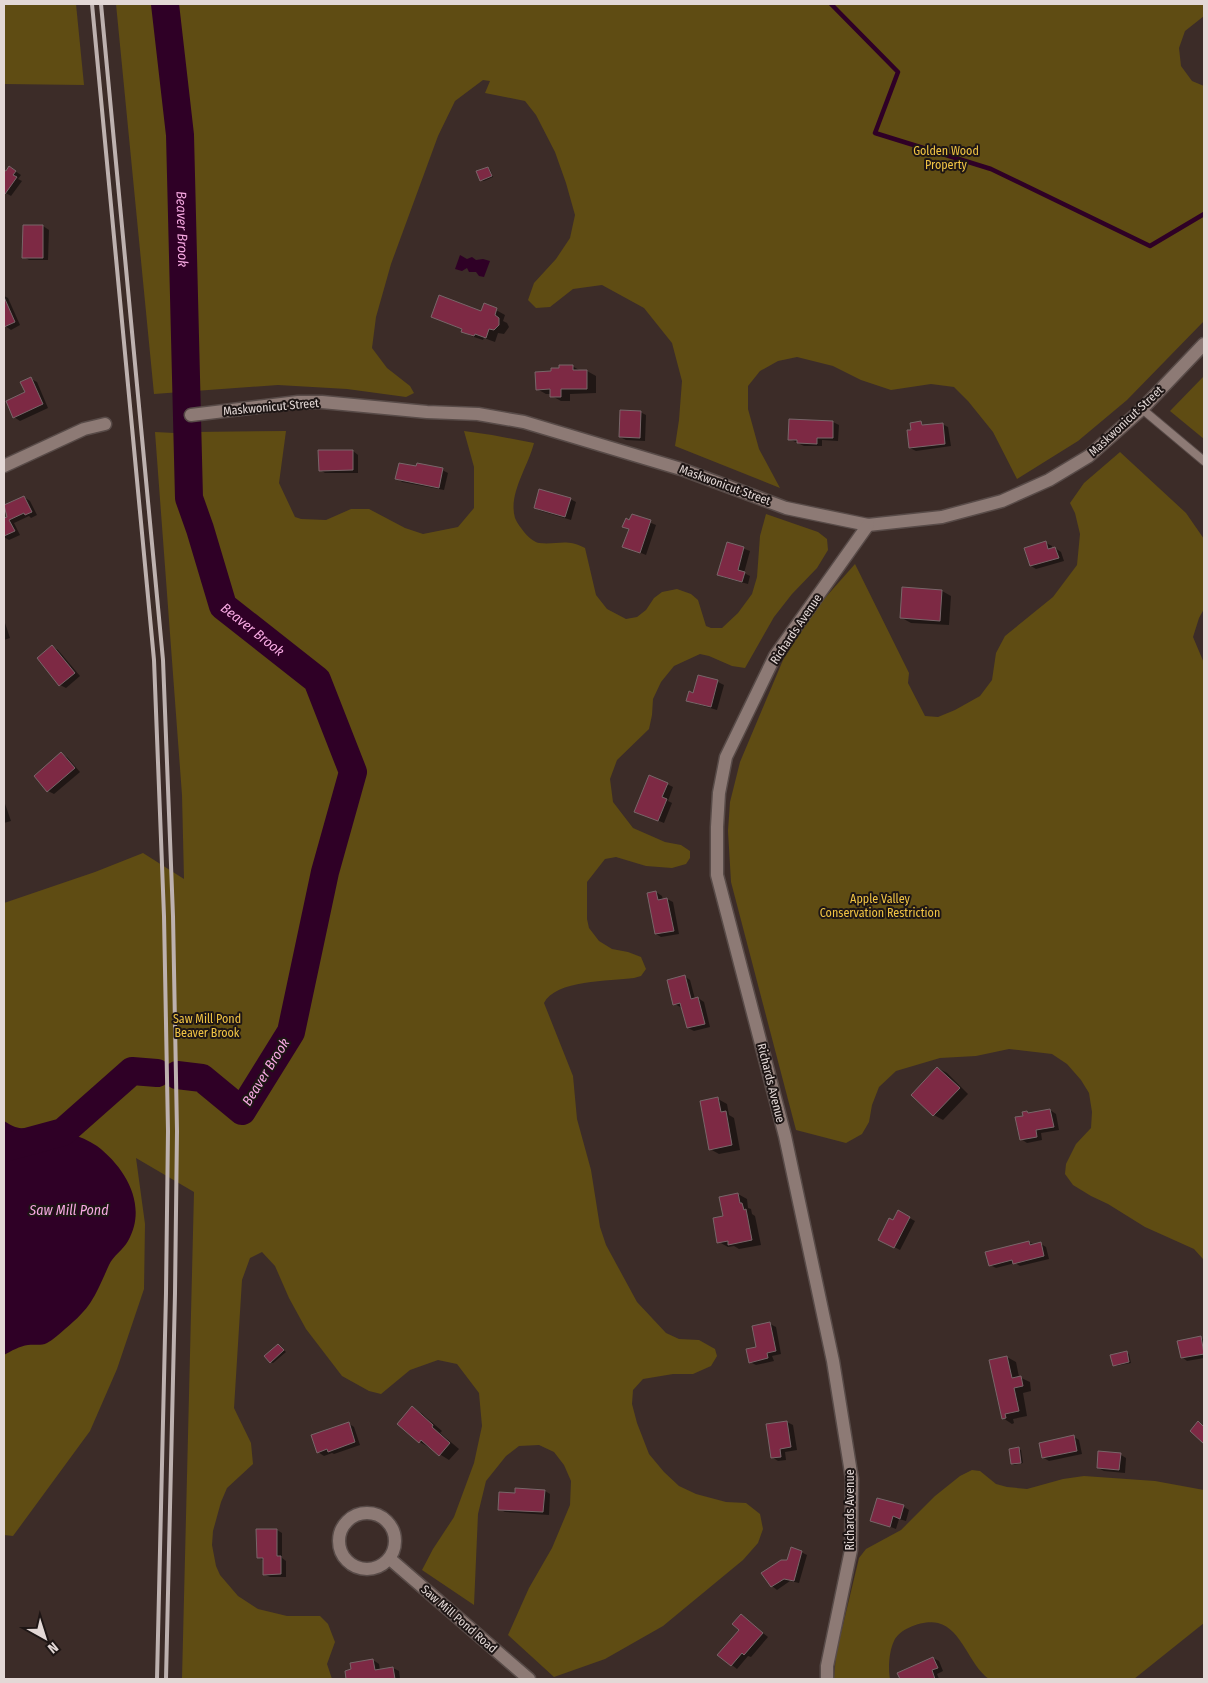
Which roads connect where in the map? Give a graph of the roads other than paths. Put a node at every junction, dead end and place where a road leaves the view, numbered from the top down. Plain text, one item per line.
1 (1204, 344) edge
2 (1142, 409) junction
3 (191, 415) dead end
4 (105, 424) dead end
5 (1204, 461) edge
6 (4, 466) edge
7 (868, 525) junction
8 (390, 1558) junction
9 (529, 1679) edge
10 (826, 1679) edge

1 - 2 street, Maskwonicut Street
2 - 5 lane
2 - 7 street, Maskwonicut Street
3 - 7 street, Maskwonicut Street
4 - 6 street
7 - 10 street, Richards Avenue
8 - 8 street
8 - 9 street, Saw Mill Pond Road

